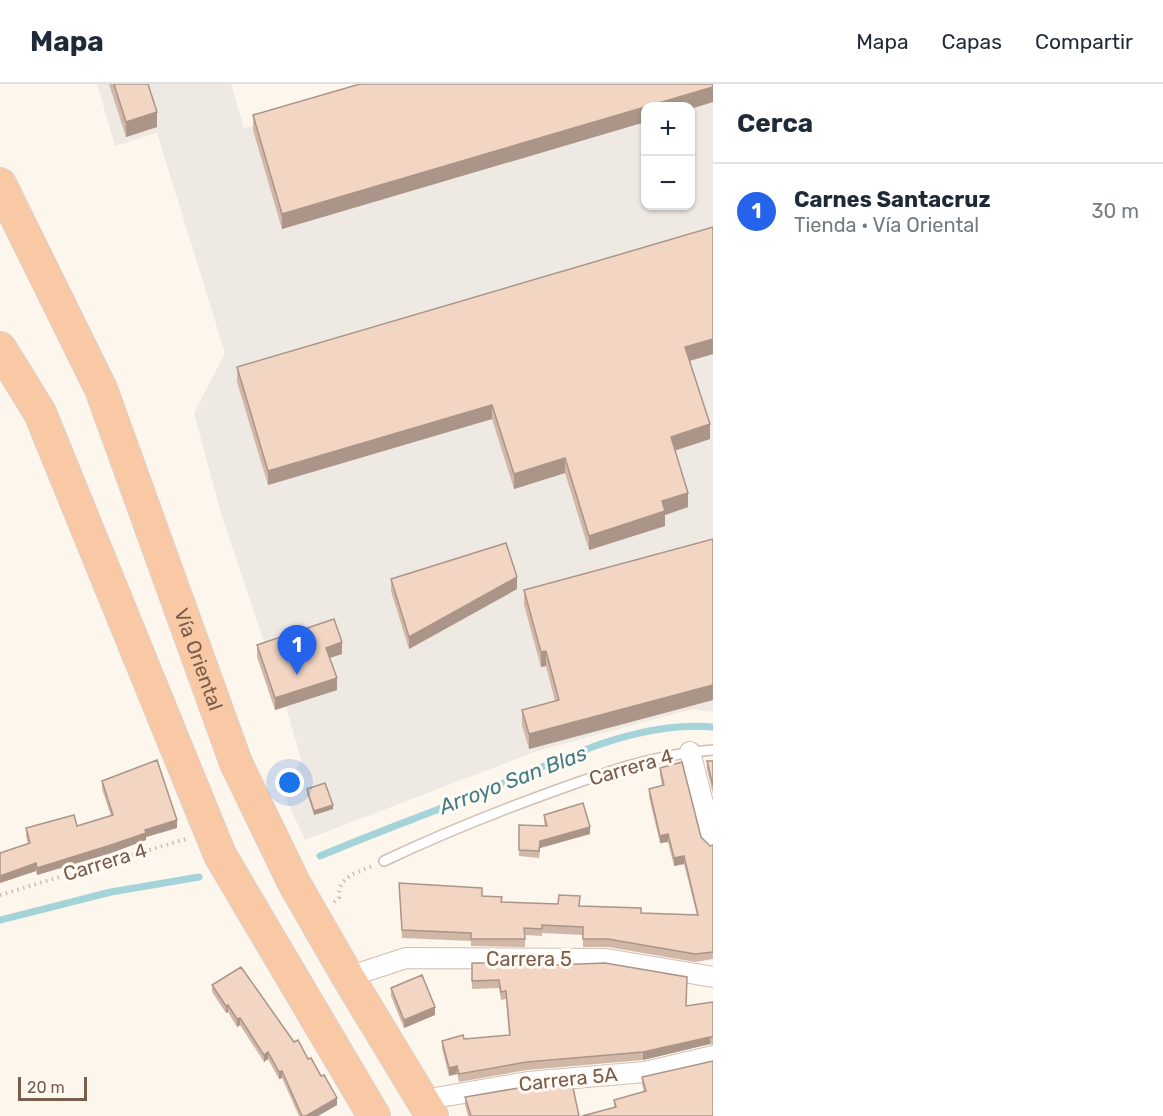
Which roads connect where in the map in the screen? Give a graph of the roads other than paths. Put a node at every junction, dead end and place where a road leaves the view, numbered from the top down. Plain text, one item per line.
1 (0, 184) edge
2 (0, 348) edge
3 (713, 750) edge
4 (690, 752) junction
5 (713, 842) edge
6 (384, 861) road end
7 (348, 977) junction
8 (713, 977) edge
9 (713, 1056) edge
10 (428, 1108) edge
11 (374, 1116) edge

1 - 7 highway, Vía Oriental
2 - 11 highway
3 - 4 lane, Carrera 4
4 - 5 street
4 - 6 lane, Carrera 4
7 - 8 street, Carrera 5
7 - 10 highway, Vía Oriental
9 - 10 street, Carrera 5A

